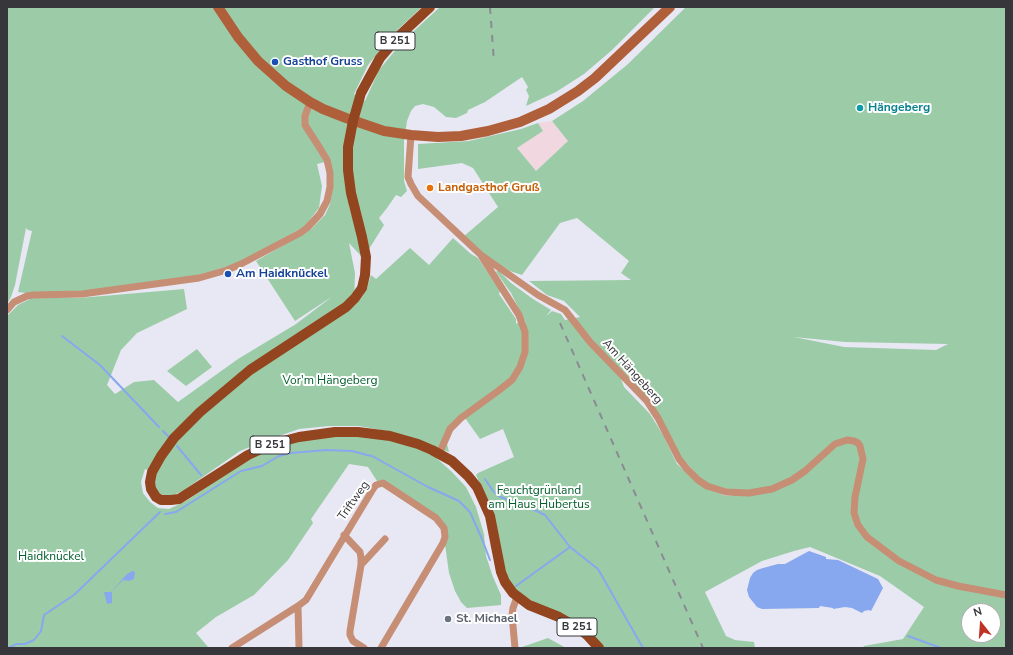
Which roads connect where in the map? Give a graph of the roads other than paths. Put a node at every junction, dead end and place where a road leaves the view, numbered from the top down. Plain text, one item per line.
1 (218, 7) edge
2 (430, 7) edge
3 (670, 7) edge
4 (310, 102) junction
5 (353, 121) junction
6 (411, 135) junction
7 (481, 255) junction
8 (7, 310) edge
9 (439, 454) junction
10 (344, 535) junction
11 (385, 540) dead end
12 (361, 565) junction
13 (1006, 595) edge
14 (517, 597) junction
15 (298, 606) junction
16 (245, 640) junction
17 (232, 648) edge
18 (248, 648) edge
19 (299, 648) edge
20 (364, 648) edge
21 (381, 648) edge
22 (515, 648) edge
23 (599, 648) edge

1 - 4 main road
2 - 5 main road, B 251
3 - 6 main road
4 - 5 main road
4 - 8 street
5 - 6 main road
5 - 9 main road, B 251
6 - 7 street, Am Hängeberg
7 - 9 street
7 - 13 street, Am Hängeberg
9 - 14 main road, B 251
10 - 12 street
10 - 15 street, Triftweg
10 - 21 street, Triftweg
11 - 12 street
12 - 20 street
14 - 22 street
14 - 23 main road, B 251
15 - 16 street, Triftweg
15 - 19 street
16 - 17 street, Triftweg
16 - 18 street

